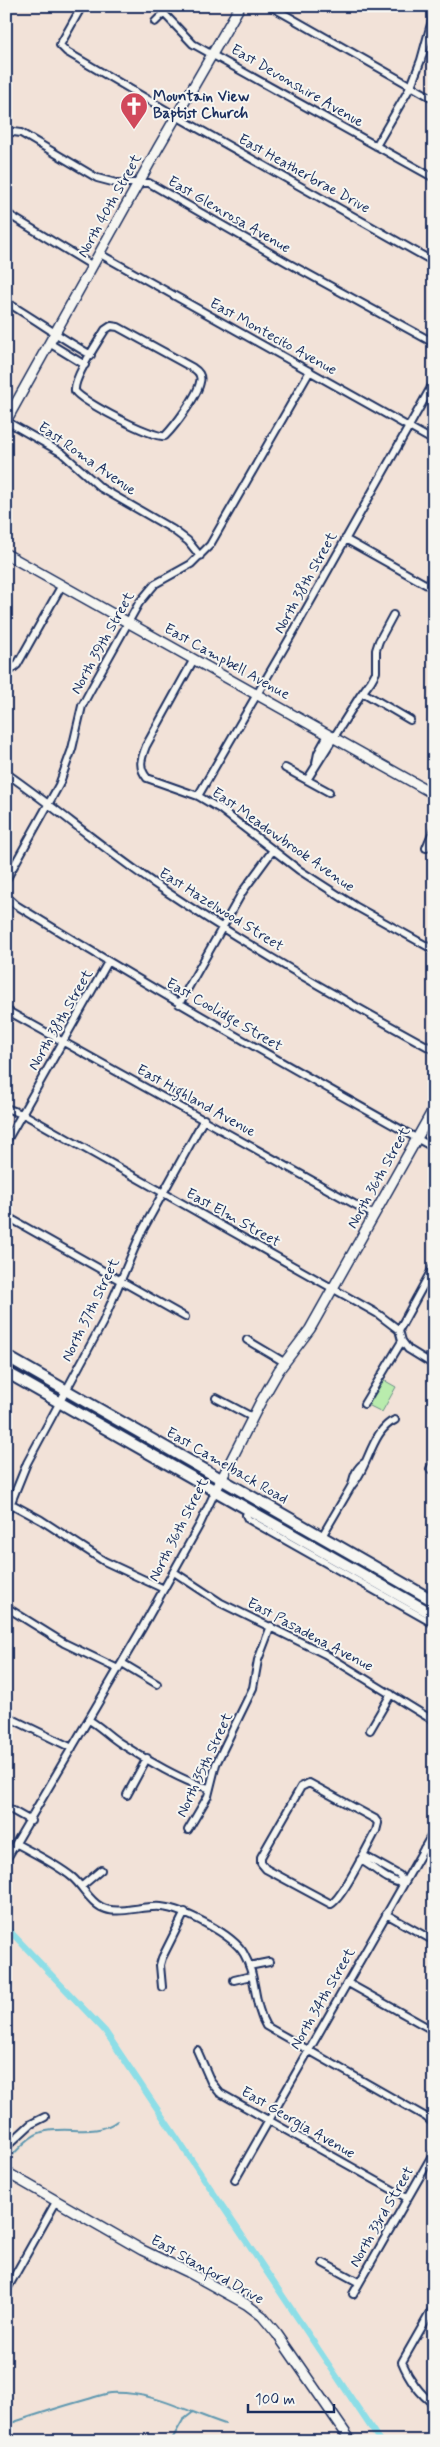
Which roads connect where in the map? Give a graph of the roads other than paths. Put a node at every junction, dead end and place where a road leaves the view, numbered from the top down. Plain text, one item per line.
1 (82, 6) edge
2 (157, 6) edge
3 (240, 6) edge
4 (270, 6) edge
5 (164, 13) junction
6 (434, 13) edge
7 (155, 22) dead end
8 (213, 53) junction
9 (412, 86) junction
10 (434, 99) edge
11 (176, 116) junction
12 (6, 131) edge
13 (376, 146) junction
14 (434, 178) edge
15 (140, 182) junction
16 (6, 213) edge
17 (100, 254) junction
18 (434, 262) edge
19 (93, 266) junction
20 (6, 302) edge
21 (54, 333) junction
22 (48, 343) junction
23 (69, 343) junction
24 (434, 343) edge
25 (64, 352) junction
26 (91, 355) junction
27 (85, 365) junction
28 (310, 371) junction
29 (434, 382) edge
30 (9, 407) edge
31 (6, 421) edge
32 (408, 427) junction
33 (434, 441) edge
34 (345, 539) junction
35 (6, 554) edge
36 (200, 556) junction
37 (62, 585) junction
38 (434, 590) edge
39 (393, 615) dead end
40 (128, 622) junction
41 (194, 659) junction
42 (8, 669) edge
43 (364, 693) junction
44 (258, 695) junction
45 (410, 720) dead end
46 (331, 737) junction
47 (285, 768) dead end
48 (6, 773) edge
49 (307, 780) junction
50 (329, 792) dead end
51 (434, 794) edge
52 (198, 796) junction
53 (48, 805) junction
54 (434, 830) edge
55 (426, 848) dead end
56 (273, 850) junction
57 (6, 880) edge
58 (6, 896) edge
59 (222, 928) junction
60 (434, 950) edge
61 (108, 962) junction
62 (178, 1004) junction
63 (6, 1010) edge
64 (64, 1041) junction
65 (434, 1050) edge
66 (6, 1108) edge
67 (434, 1108) edge
68 (22, 1114) junction
69 (204, 1118) junction
70 (417, 1138) junction
71 (6, 1142) edge
72 (434, 1148) edge
73 (163, 1193) junction
74 (374, 1215) junction
75 (6, 1216) edge
76 (434, 1266) edge
77 (121, 1281) junction
78 (333, 1289) junction
79 (185, 1317) dead end
80 (399, 1330) junction
81 (247, 1340) dead end
82 (402, 1341) junction
83 (6, 1356) edge
84 (284, 1362) junction
85 (434, 1365) edge
86 (6, 1372) edge
87 (66, 1390) junction
88 (216, 1398) dead end
89 (58, 1403) junction
90 (364, 1404) dead end
91 (252, 1417) junction
92 (395, 1420) dead end
93 (434, 1462) edge
94 (430, 1469) dead end
95 (220, 1480) junction
96 (215, 1492) junction
97 (9, 1502) edge
98 (6, 1515) edge
99 (321, 1538) junction
100 (377, 1569) junction
101 (174, 1572) junction
102 (370, 1583) junction
103 (164, 1588) junction
104 (434, 1601) edge
105 (6, 1607) edge
106 (434, 1615) edge
107 (434, 1624) edge
108 (271, 1626) junction
109 (120, 1666) junction
110 (157, 1684) dead end
111 (391, 1694) junction
112 (6, 1716) edge
113 (89, 1720) junction
114 (434, 1721) edge
115 (370, 1730) dead end
116 (72, 1748) junction
117 (147, 1758) junction
118 (210, 1788) junction
119 (127, 1795) dead end
120 (6, 1807) edge
121 (31, 1821) junction
122 (188, 1830) dead end
123 (434, 1831) edge
124 (17, 1844) junction
125 (424, 1848) junction
126 (434, 1853) edge
127 (361, 1857) junction
128 (6, 1860) edge
129 (387, 1868) junction
130 (101, 1870) dead end
131 (382, 1876) junction
132 (404, 1883) junction
133 (82, 1886) junction
134 (185, 1912) junction
135 (386, 1914) junction
136 (434, 1941) edge
137 (269, 1962) dead end
138 (249, 1966) junction
139 (251, 1976) junction
140 (234, 1980) dead end
141 (348, 1982) junction
142 (162, 1987) dead end
143 (434, 2031) edge
144 (196, 2050) dead end
145 (308, 2051) junction
146 (45, 2117) dead end
147 (268, 2120) junction
148 (434, 2124) edge
149 (6, 2147) edge
150 (434, 2152) edge
151 (6, 2172) edge
152 (235, 2180) dead end
153 (407, 2198) junction
154 (56, 2202) junction
155 (323, 2263) dead end
156 (358, 2282) junction
157 (6, 2291) edge
158 (353, 2294) dead end
159 (434, 2306) edge
160 (434, 2404) edge
161 (351, 2441) edge

1 - 11 street, East Heatherbrae Drive
2 - 5 street, East Devonshire Avenue
3 - 8 street, North 40th Street
4 - 9 street
5 - 7 street
5 - 8 street, East Devonshire Avenue
6 - 9 street
8 - 11 street, North 40th Street
8 - 13 street, East Devonshire Avenue
9 - 10 street
9 - 13 street
11 - 15 street, North 40th Street
11 - 18 street, East Heatherbrae Drive
12 - 15 street, East Glenrosa Avenue
13 - 14 street, East Devonshire Avenue
15 - 17 street, North 40th Street
15 - 24 street, East Glenrosa Avenue
16 - 19 street
17 - 19 street, North 40th Street
17 - 28 street, East Montecito Avenue
19 - 21 street, North 40th Street
20 - 21 street
21 - 22 street, North 40th Street
21 - 23 street
22 - 25 street
22 - 30 street, North 40th Street
23 - 25 street
23 - 26 street
25 - 27 street
26 - 27 street
26 - 27 street
28 - 32 street, East Montecito Avenue
28 - 36 street, North 39th Street
29 - 32 street, North 38th Street
30 - 31 street, North 40th Street
31 - 36 street, East Roma Avenue
32 - 33 street, East Montecito Avenue
32 - 34 street, North 38th Street
34 - 38 street
34 - 44 street, North 38th Street
35 - 37 street, East Campbell Avenue
36 - 40 street, North 39th Street
37 - 40 street, East Campbell Avenue
37 - 42 street
39 - 43 street
40 - 41 street, East Campbell Avenue
40 - 53 street, North 39th Street
41 - 44 street, East Campbell Avenue
41 - 52 street, East Meadowbrook Avenue
43 - 45 street
43 - 46 street
44 - 46 street, East Campbell Avenue
44 - 52 street, North 38th Street
46 - 49 street
46 - 51 street, East Campbell Avenue
47 - 49 street
48 - 53 street, East Hazelwood Street
49 - 50 street
52 - 56 street, East Meadowbrook Avenue
53 - 57 street, North 39th Street
53 - 59 street, East Hazelwood Street
54 - 55 street
56 - 59 street
56 - 60 street, East Meadowbrook Avenue
58 - 61 street, East Coolidge Street
59 - 62 street
59 - 65 street, East Hazelwood Street
61 - 62 street, East Coolidge Street
61 - 64 street, North 38th Street
62 - 70 street, East Coolidge Street
63 - 64 street, East Highland Avenue
64 - 68 street, North 38th Street
64 - 69 street, East Highland Avenue
66 - 68 street, East Elm Street
67 - 70 street, North 36th Street
68 - 71 street, North 38th Street
68 - 73 street, East Elm Street
69 - 73 street, North 37th Street
69 - 74 street, East Highland Avenue
70 - 72 street, East Coolidge Street
70 - 74 street, North 36th Street
73 - 77 street, North 37th Street
73 - 78 street, East Elm Street
74 - 78 street, North 36th Street
75 - 77 street
76 - 80 street
77 - 79 street
77 - 87 street, North 37th Street
78 - 80 street, East Elm Street
78 - 84 street, North 36th Street
80 - 82 street
81 - 84 street
82 - 85 street
82 - 90 street
83 - 87 main road, East Camelback Road
84 - 91 street, North 36th Street
86 - 89 main road, East Camelback Road
87 - 89 street, North 37th Street
87 - 95 main road, East Camelback Road
88 - 91 street
89 - 96 main road, East Camelback Road
89 - 97 street, North 37th Street
91 - 95 street, North 36th Street
92 - 99 street
93 - 94 street
95 - 96 street, North 36th Street
95 - 99 main road, East Camelback Road
96 - 101 street, North 36th Street
96 - 102 main road, East Camelback Road
97 - 98 street, North 37th Street
97 - 103 street
99 - 100 main road, East Camelback Road
100 - 102 main road
100 - 104 main road, East Camelback Road
101 - 103 street, North 36th Street
101 - 108 street, East Pasadena Avenue
102 - 106 main road, East Camelback Road
102 - 107 street, East Camelback Road
103 - 109 street, North 36th Street
105 - 109 street
108 - 111 street, East Pasadena Avenue
108 - 118 street, North 35th Street
109 - 110 street
109 - 113 street, North 36th Street
111 - 114 street, East Pasadena Avenue
111 - 115 street
112 - 116 street
113 - 116 street, North 36th Street
113 - 117 street
116 - 121 street, North 36th Street
117 - 118 street
117 - 119 street
118 - 122 street, North 35th Street
120 - 121 street
121 - 124 street, North 36th Street
123 - 125 street, North 34th Street
124 - 128 street, North 36th Street
124 - 133 street
125 - 126 street
125 - 132 street, North 34th Street
127 - 127 street
127 - 129 street
127 - 131 street
129 - 131 street
129 - 132 street
130 - 133 street
131 - 132 street
132 - 135 street, North 34th Street
133 - 134 street
134 - 138 street
134 - 142 street
135 - 136 street
135 - 141 street, North 34th Street
137 - 138 street
138 - 139 street
139 - 140 street
139 - 145 street
141 - 143 street
141 - 145 street, North 34th Street
144 - 147 street, East Georgia Avenue
145 - 147 street, North 34th Street
145 - 148 street
146 - 149 street
147 - 152 street, North 34th Street
147 - 153 street, East Georgia Avenue
150 - 153 street, North 33rd Street
151 - 154 street, East Stanford Drive
153 - 156 street, North 33rd Street
154 - 157 street
154 - 161 street, East Stanford Drive
155 - 156 street
156 - 158 street, North 33rd Street
159 - 160 street

